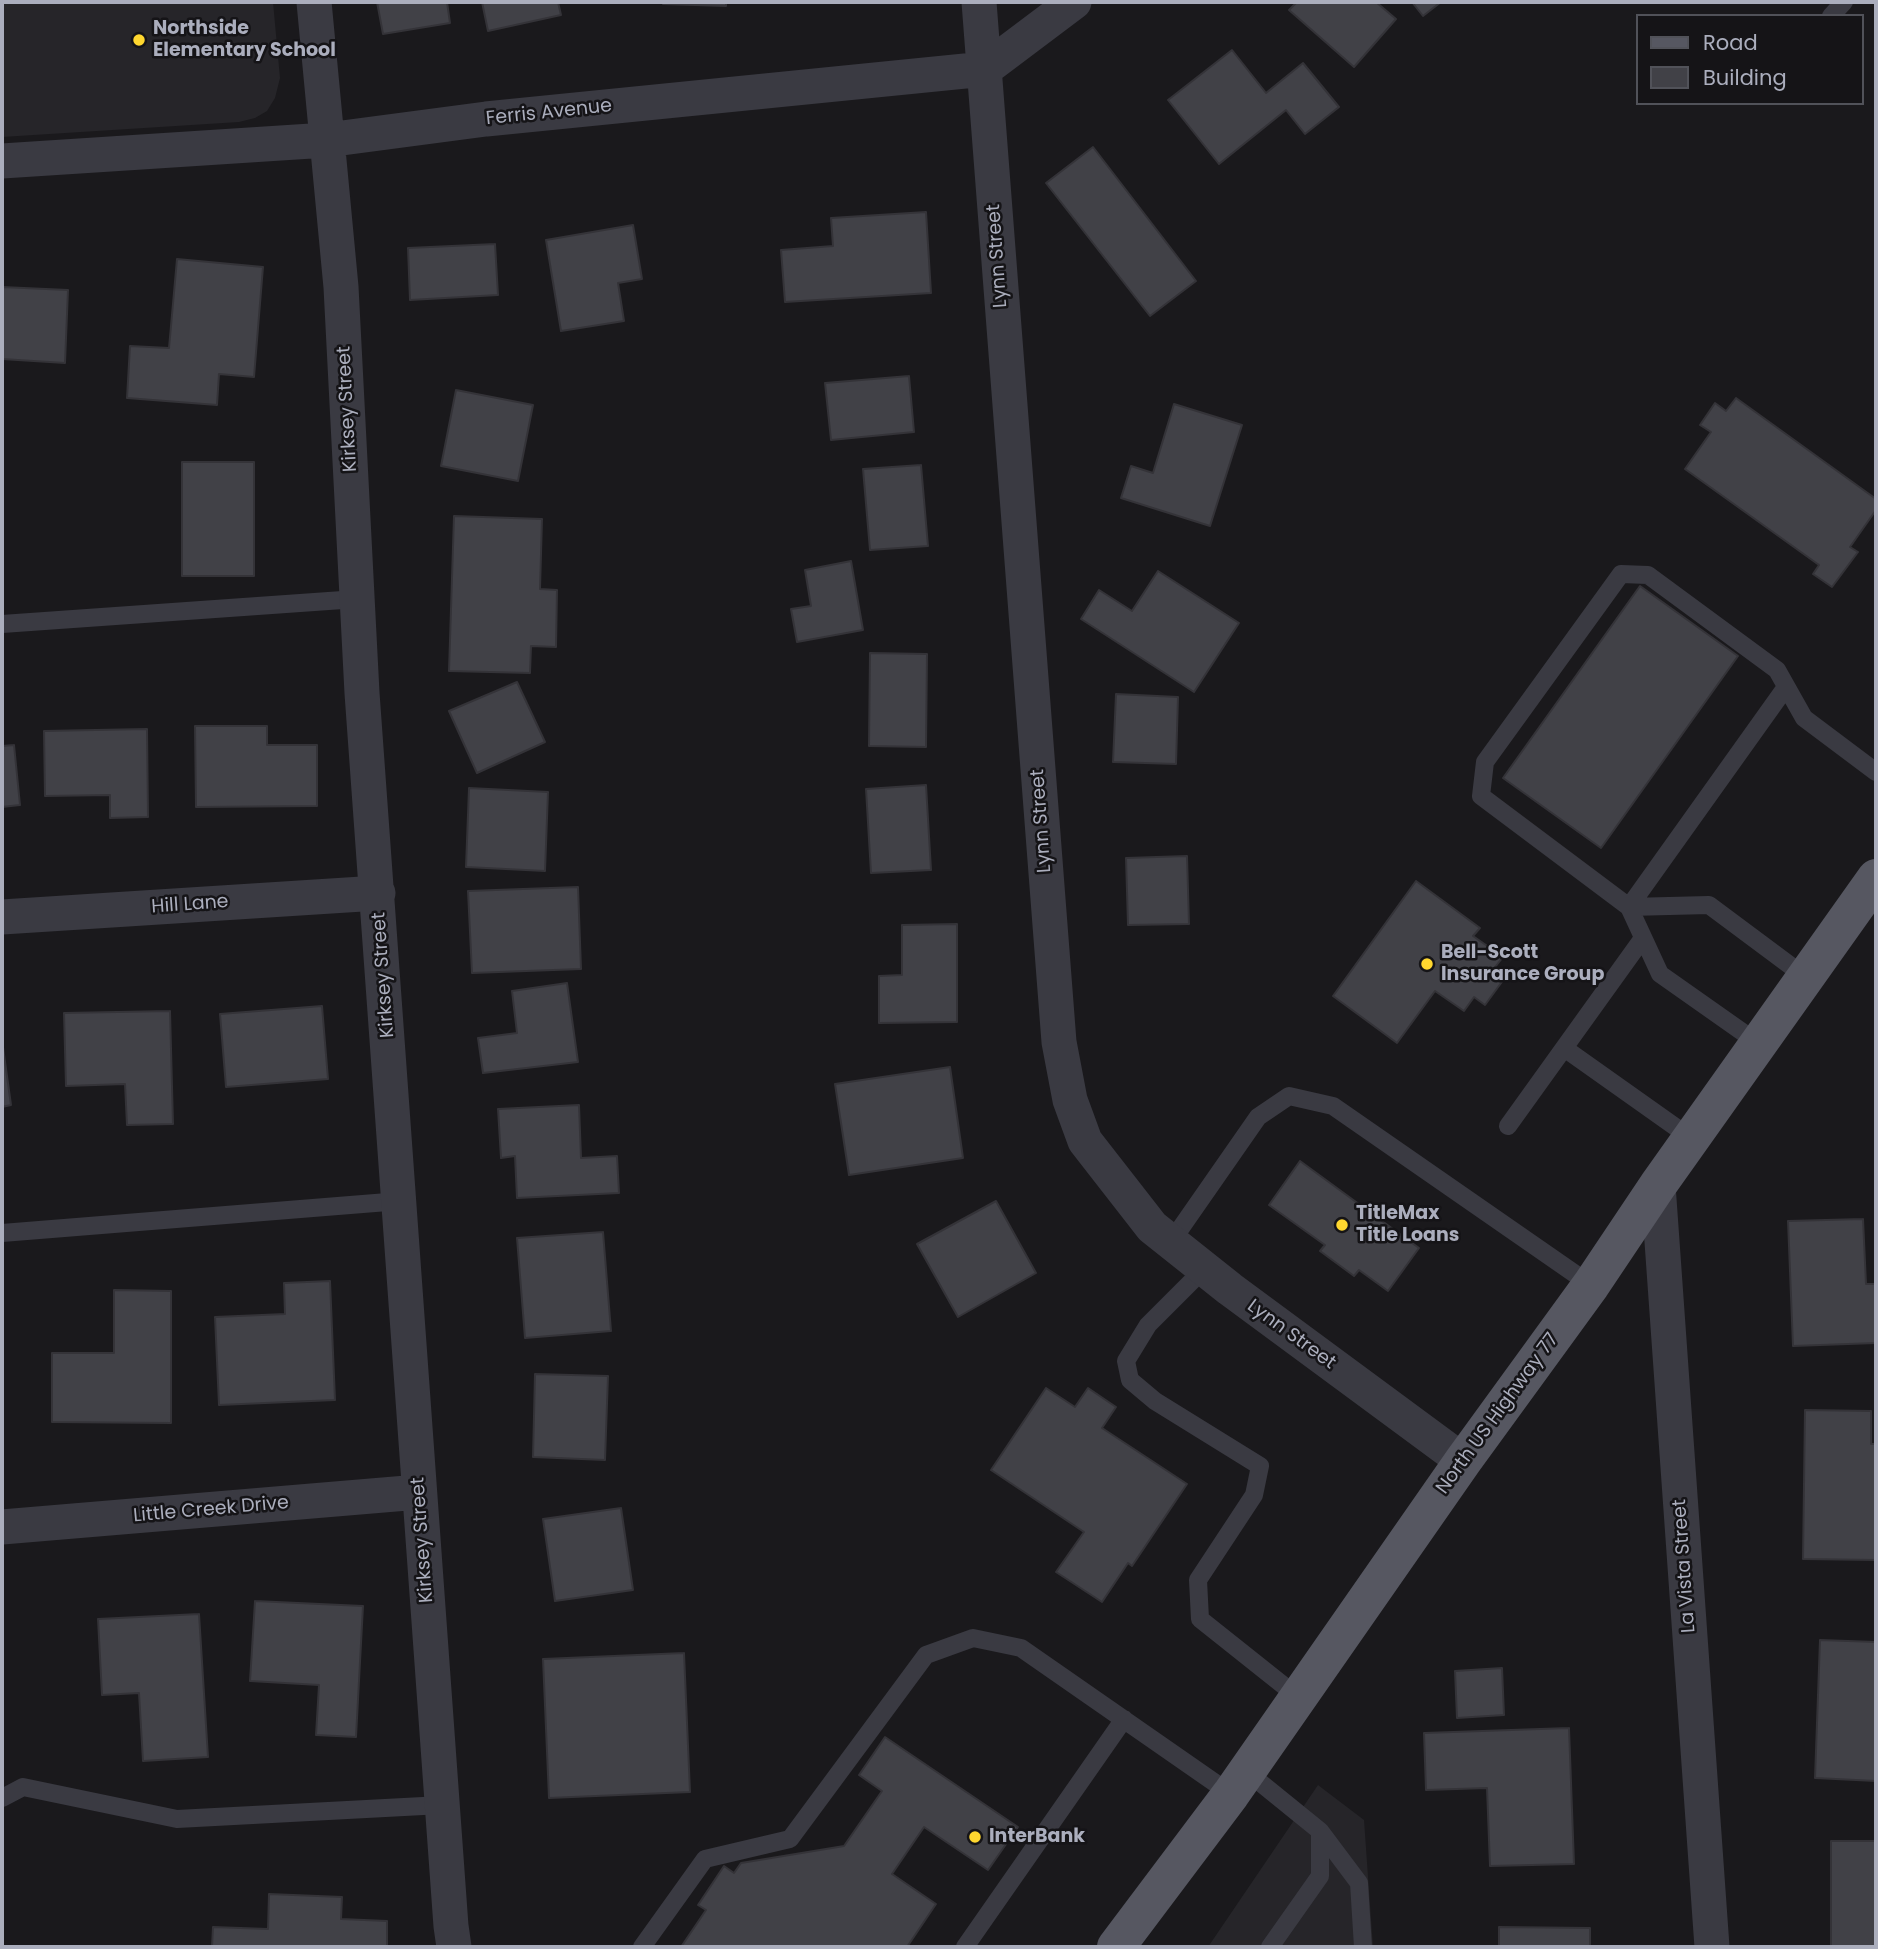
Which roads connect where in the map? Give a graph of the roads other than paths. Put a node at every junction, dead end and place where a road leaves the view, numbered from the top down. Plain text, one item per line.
1 (314, 2) edge
2 (979, 2) edge
3 (1074, 2) edge
4 (985, 69) junction
5 (327, 140) junction
6 (2, 161) edge
7 (357, 599) junction
8 (2, 624) edge
9 (1786, 687) junction
10 (1876, 772) edge
11 (1876, 878) edge
12 (378, 893) junction
13 (1629, 907) junction
14 (2, 916) edge
15 (1643, 938) junction
16 (1807, 978) junction
17 (1758, 1043) junction
18 (1564, 1048) junction
19 (1508, 1126) dead end
20 (1691, 1138) junction
21 (1658, 1185) junction
22 (400, 1201) junction
23 (2, 1233) edge
24 (1171, 1242) junction
25 (1204, 1269) junction
26 (1591, 1285) junction
27 (1463, 1461) junction
28 (419, 1492) junction
29 (2, 1527) edge
30 (1298, 1697) junction
31 (1124, 1719) junction
32 (1239, 1782) junction
33 (2, 1798) edge
34 (442, 1805) junction
35 (1320, 1831) junction
36 (454, 1947) edge
37 (642, 1947) edge
38 (965, 1947) edge
39 (1116, 1947) edge
40 (1270, 1947) edge
41 (1363, 1947) edge
42 (1712, 1947) edge

1 - 5 street, Kirksey Street
2 - 4 street, Lynn Street
3 - 4 street
4 - 5 street, Ferris Avenue
4 - 24 street, Lynn Street
5 - 6 street, Ferris Avenue
5 - 7 street, Kirksey Street
7 - 8 lane
7 - 12 street, Kirksey Street
9 - 10 lane
9 - 13 lane
9 - 13 lane
11 - 16 main road, North US Highway 77
12 - 14 street, Hill Lane
12 - 22 street, Kirksey Street
13 - 15 lane
13 - 16 lane
15 - 17 lane
15 - 18 lane
16 - 17 main road, North US Highway 77
17 - 20 main road, North US Highway 77
18 - 19 lane
18 - 20 lane
20 - 21 main road, North US Highway 77
21 - 26 main road, North US Highway 77
21 - 42 street, La Vista Street
22 - 23 lane
22 - 28 street, Kirksey Street
24 - 25 street, Lynn Street
24 - 26 lane
25 - 27 street, Lynn Street
25 - 30 lane
26 - 27 main road, North US Highway 77
27 - 30 main road, North US Highway 77
28 - 29 street, Little Creek Drive
28 - 34 street, Kirksey Street
30 - 32 main road, North US Highway 77
31 - 32 lane
31 - 37 lane
31 - 38 lane
32 - 35 lane
32 - 39 main road, North US Highway 77
33 - 34 lane
34 - 36 street, Kirksey Street
35 - 40 lane
35 - 41 lane

